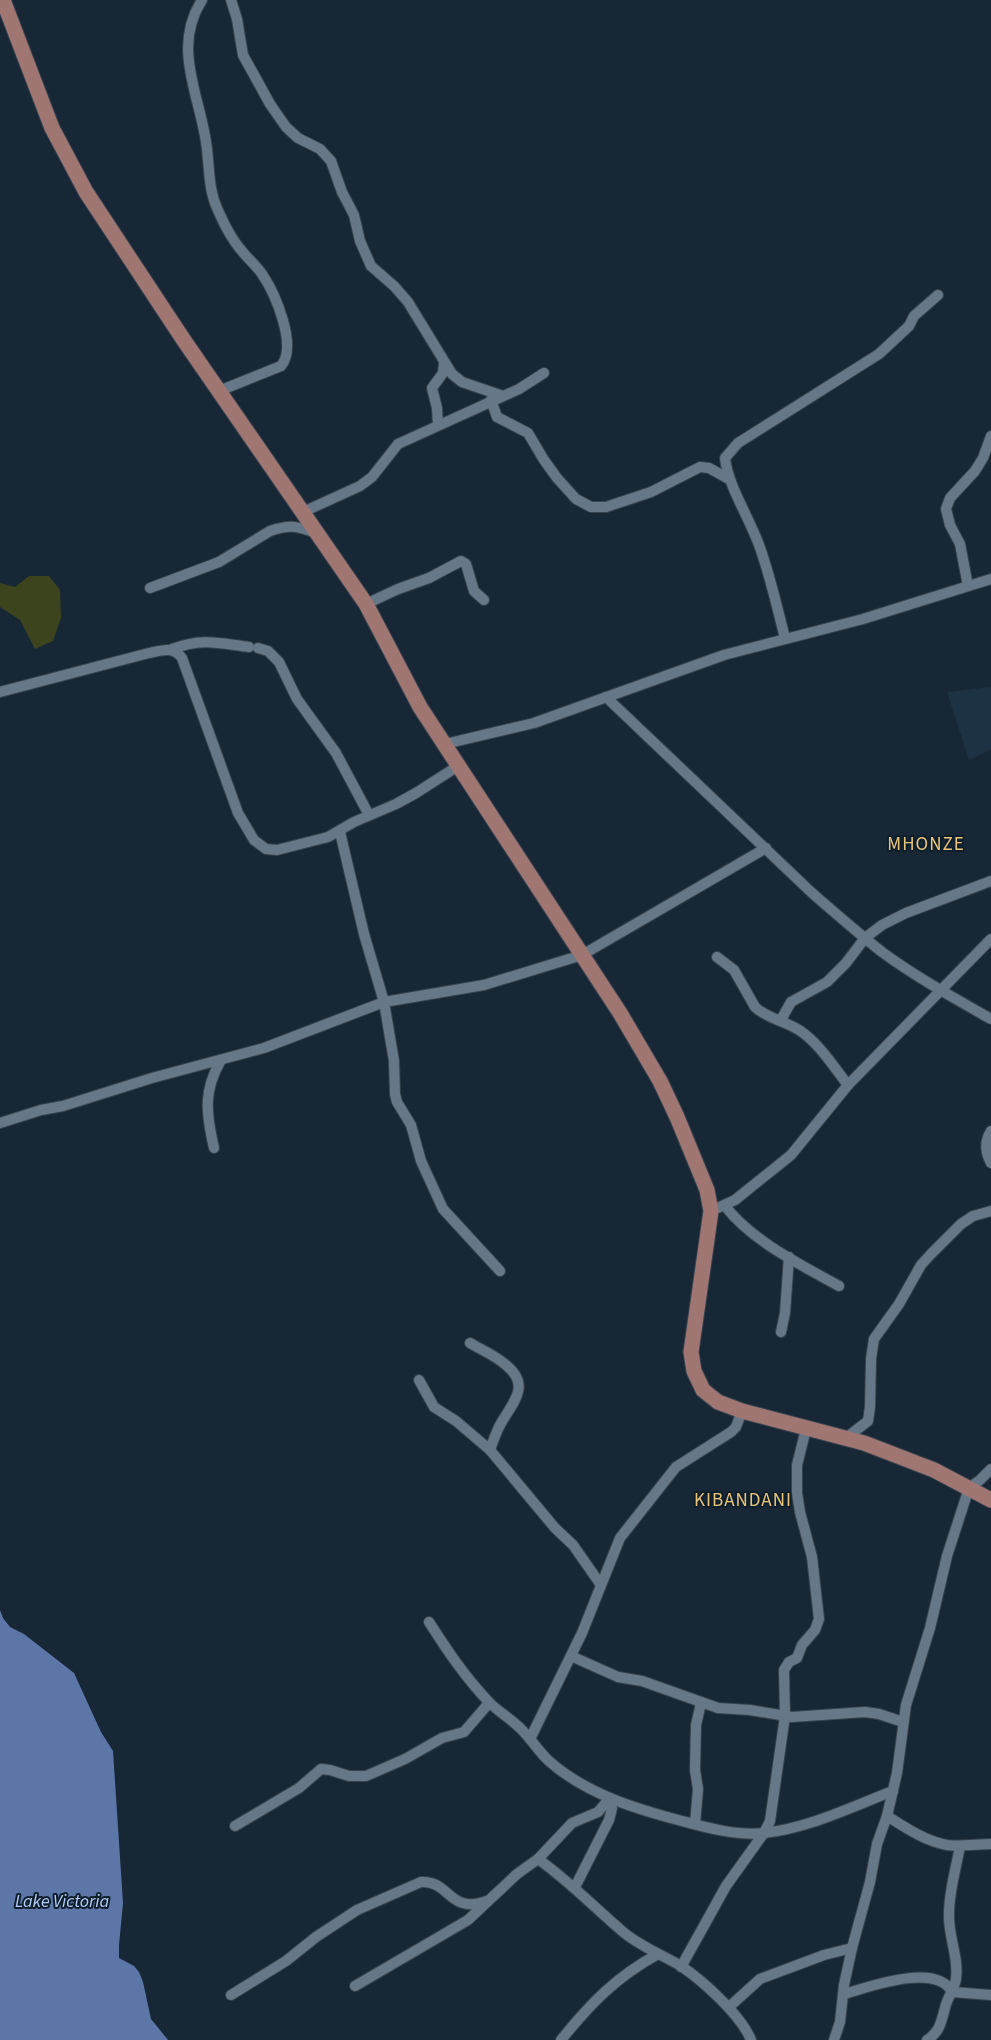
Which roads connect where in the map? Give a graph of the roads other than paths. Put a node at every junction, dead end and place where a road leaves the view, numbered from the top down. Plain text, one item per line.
1 (3, 0) edge
2 (202, 0) edge
3 (231, 0) edge
4 (938, 295) dead end
5 (444, 363) junction
6 (544, 373) dead end
7 (219, 391) junction
8 (502, 396) junction
9 (491, 400) junction
10 (438, 425) junction
11 (991, 436) edge
12 (730, 479) junction
13 (303, 512) junction
14 (319, 535) junction
15 (991, 578) edge
16 (968, 586) junction
17 (150, 588) dead end
18 (484, 600) dead end
19 (366, 604) junction
20 (786, 638) junction
21 (172, 649) junction
22 (0, 692) edge
23 (606, 697) junction
24 (445, 744) junction
25 (458, 766) junction
26 (369, 815) junction
27 (340, 832) junction
28 (766, 848) junction
29 (991, 881) edge
30 (865, 938) junction
31 (991, 939) edge
32 (582, 955) junction
33 (717, 957) dead end
34 (940, 990) junction
35 (384, 1002) junction
36 (991, 1019) edge
37 (781, 1020) junction
38 (221, 1060) junction
39 (848, 1085) junction
40 (0, 1123) edge
41 (991, 1131) edge
42 (214, 1148) dead end
43 (991, 1163) edge
44 (718, 1208) junction
45 (991, 1211) edge
46 (789, 1257) junction
47 (500, 1272) dead end
48 (839, 1286) dead end
49 (781, 1332) dead end
50 (470, 1342) dead end
51 (419, 1380) dead end
52 (742, 1411) junction
53 (806, 1429) junction
54 (846, 1438) junction
55 (490, 1450) junction
56 (991, 1469) edge
57 (969, 1488) junction
58 (991, 1500) edge
59 (601, 1584) junction
60 (429, 1622) dead end
61 (570, 1656) junction
62 (490, 1703) junction
63 (701, 1703) junction
64 (785, 1716) junction
65 (903, 1722) junction
66 (530, 1739) junction
67 (893, 1791) junction
68 (610, 1799) junction
69 (887, 1816) junction
70 (695, 1824) junction
71 (235, 1826) dead end
72 (764, 1833) junction
73 (747, 1834) junction
74 (991, 1844) edge
75 (755, 1845) junction
76 (960, 1846) junction
77 (538, 1859) junction
78 (575, 1887) junction
79 (489, 1901) junction
80 (852, 1948) junction
81 (658, 1954) junction
82 (681, 1967) junction
83 (355, 1986) dead end
84 (952, 1992) junction
85 (844, 1994) junction
86 (231, 1995) dead end
87 (991, 1996) edge
88 (729, 2007) junction
89 (561, 2040) edge
90 (751, 2040) edge
91 (834, 2040) edge
92 (927, 2040) edge

1 - 7 main road
2 - 7 street
3 - 5 street
4 - 12 street
5 - 8 street
5 - 10 street
6 - 8 street
7 - 13 main road
8 - 9 street
9 - 10 street
9 - 12 street
10 - 13 street
11 - 16 street
12 - 20 street
13 - 14 main road
14 - 17 street
14 - 19 main road
15 - 16 street
16 - 20 street
18 - 19 street
19 - 24 main road
20 - 23 street
21 - 22 street
21 - 26 street
21 - 27 street
23 - 24 street
23 - 28 street
24 - 25 main road
25 - 26 street
25 - 32 main road
26 - 27 street
27 - 35 street
28 - 30 street
28 - 32 street
29 - 30 street
30 - 34 street
30 - 37 street
31 - 34 street
32 - 35 street
32 - 44 main road
33 - 37 street
34 - 36 street
34 - 39 street
35 - 38 street
35 - 47 street
37 - 39 street
38 - 40 street
38 - 42 street
39 - 44 street
41 - 43 street
44 - 46 street
44 - 52 main road
45 - 54 street
46 - 48 street
46 - 49 street
50 - 55 street
51 - 55 street
52 - 53 main road
52 - 59 street
53 - 54 main road
53 - 64 street
54 - 57 main road
55 - 59 street
56 - 57 street
57 - 58 main road
57 - 65 street
59 - 61 street
60 - 62 street
61 - 63 street
61 - 66 street
62 - 66 street
62 - 71 street
63 - 64 street
63 - 70 street
64 - 65 street
64 - 72 street
65 - 67 street
66 - 68 street
67 - 69 street
67 - 72 street
68 - 70 street
68 - 77 street
68 - 78 street
69 - 76 street
69 - 80 street
70 - 73 street
72 - 73 street
72 - 75 street
73 - 75 street
74 - 76 street
75 - 82 street
76 - 84 street
77 - 78 street
77 - 79 street
78 - 81 street
79 - 83 street
79 - 86 street
80 - 85 street
80 - 88 street
81 - 82 street
81 - 89 street
82 - 88 street
84 - 85 street
84 - 87 street
84 - 92 street
85 - 91 street
88 - 90 street

